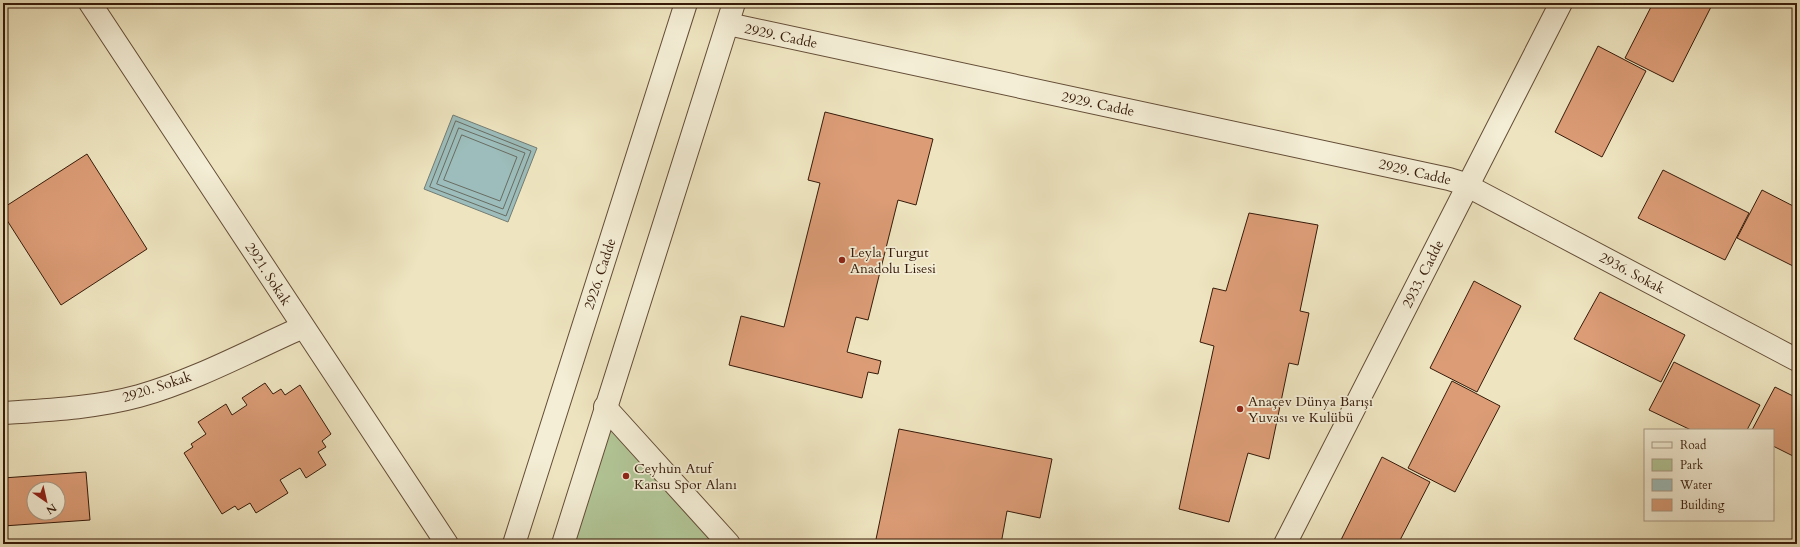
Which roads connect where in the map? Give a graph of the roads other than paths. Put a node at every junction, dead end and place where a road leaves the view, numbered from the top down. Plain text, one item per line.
1 (90, 3) edge
2 (686, 3) edge
3 (734, 3) edge
4 (1561, 3) edge
5 (728, 24) junction
6 (1468, 187) junction
7 (302, 327) junction
8 (1797, 360) edge
9 (605, 407) junction
10 (3, 413) edge
11 (447, 544) edge
12 (514, 544) edge
13 (563, 544) edge
14 (729, 544) edge
15 (1285, 544) edge

1 - 7 street, 2921. Sokak
2 - 12 street, 2926. Cadde
3 - 5 street
4 - 6 street, 2933. Cadde
5 - 6 street, 2929. Cadde
5 - 9 street
6 - 8 street, 2936. Sokak
6 - 15 street, 2933. Cadde
7 - 10 street, 2920. Sokak
7 - 11 street, 2921. Sokak
9 - 13 street
9 - 14 street

